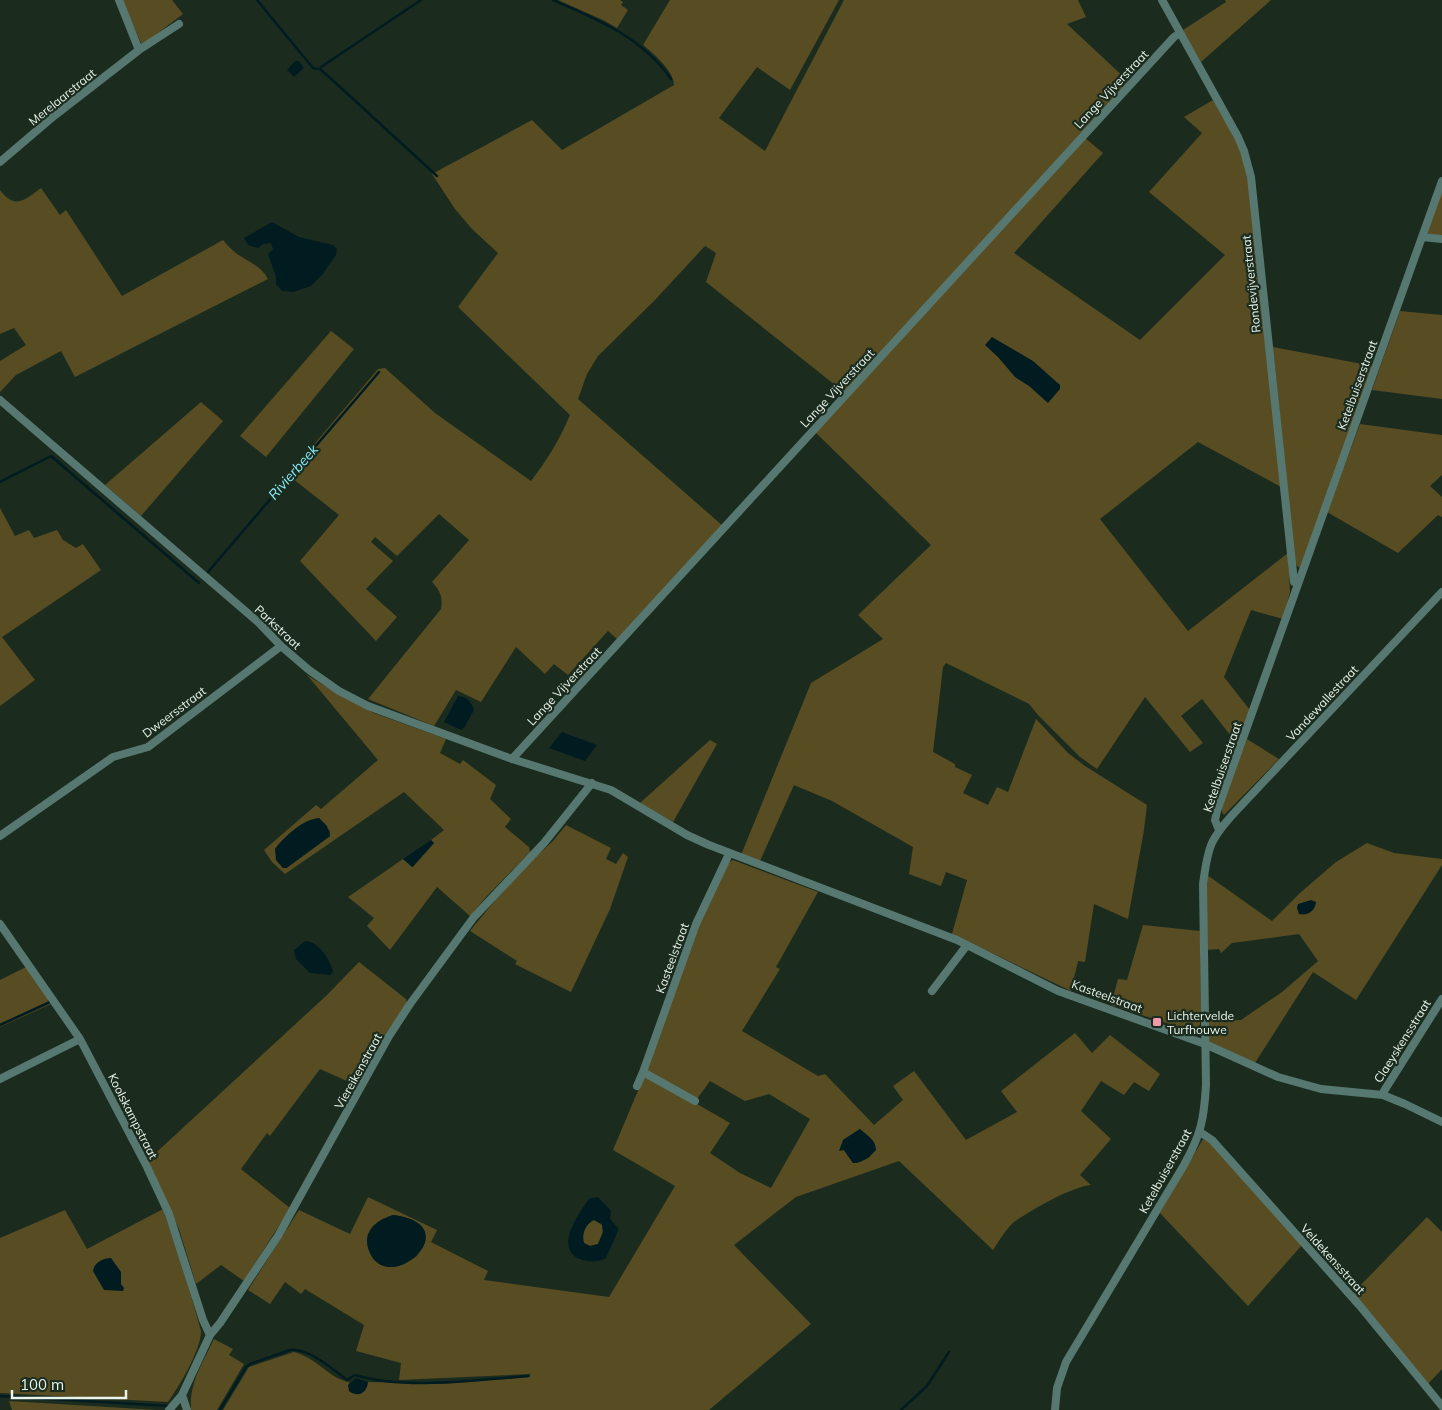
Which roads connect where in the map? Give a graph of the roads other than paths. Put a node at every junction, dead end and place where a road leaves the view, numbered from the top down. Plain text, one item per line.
1 (118, 0) edge
2 (1162, 0) edge
3 (179, 24) dead end
4 (1180, 33) junction
5 (140, 50) junction
6 (0, 162) edge
7 (1442, 181) edge
8 (1422, 237) junction
9 (1442, 239) edge
10 (0, 400) edge
11 (1297, 584) junction
12 (1442, 592) edge
13 (281, 646) junction
14 (512, 759) junction
15 (592, 783) junction
16 (1219, 830) junction
17 (0, 836) edge
18 (729, 854) junction
19 (0, 924) edge
20 (967, 945) junction
21 (932, 991) dead end
22 (1442, 999) edge
23 (80, 1039) junction
24 (1205, 1044) junction
25 (644, 1072) junction
26 (0, 1079) edge
27 (637, 1086) dead end
28 (1383, 1096) junction
29 (695, 1101) dead end
30 (1442, 1122) edge
31 (1200, 1132) junction
32 (210, 1335) junction
33 (182, 1395) junction
34 (1442, 1406) edge
35 (169, 1410) edge
36 (187, 1410) edge
37 (1055, 1410) edge

1 - 5 street
2 - 4 street, Rondevijverstraat
3 - 5 street, Merelaarstraat
4 - 11 street, Rondevijverstraat
4 - 14 street, Lange Vijverstraat
5 - 6 street, Merelaarstraat
7 - 8 street, Ketelbuiserstraat
8 - 9 street
8 - 11 street, Ketelbuiserstraat
10 - 13 street, Parkstraat
11 - 16 street, Ketelbuiserstraat
12 - 16 street, Vandewallestraat
13 - 14 street, Parkstraat
13 - 17 street, Dweersstraat
14 - 15 street, Parkstraat
15 - 18 street, Kasteelstraat
15 - 32 street, Viereikenstraat
16 - 24 street, Ketelbuiserstraat
18 - 20 street, Kasteelstraat
18 - 25 street, Kasteelstraat
19 - 23 street, Koolskampstraat
20 - 21 street
20 - 24 street, Kasteelstraat
22 - 28 street, Claeyskensstraat
23 - 26 street
23 - 32 street, Koolskampstraat
24 - 28 street, Kasteelstraat
24 - 31 street, Ketelbuiserstraat
25 - 27 street, Kasteelstraat
25 - 29 street
28 - 30 street, Kasteelstraat
31 - 34 street, Veldekensstraat
31 - 37 street, Ketelbuiserstraat
32 - 33 street, Viereikenstraat
33 - 35 street, Viereikenstraat
33 - 36 street

